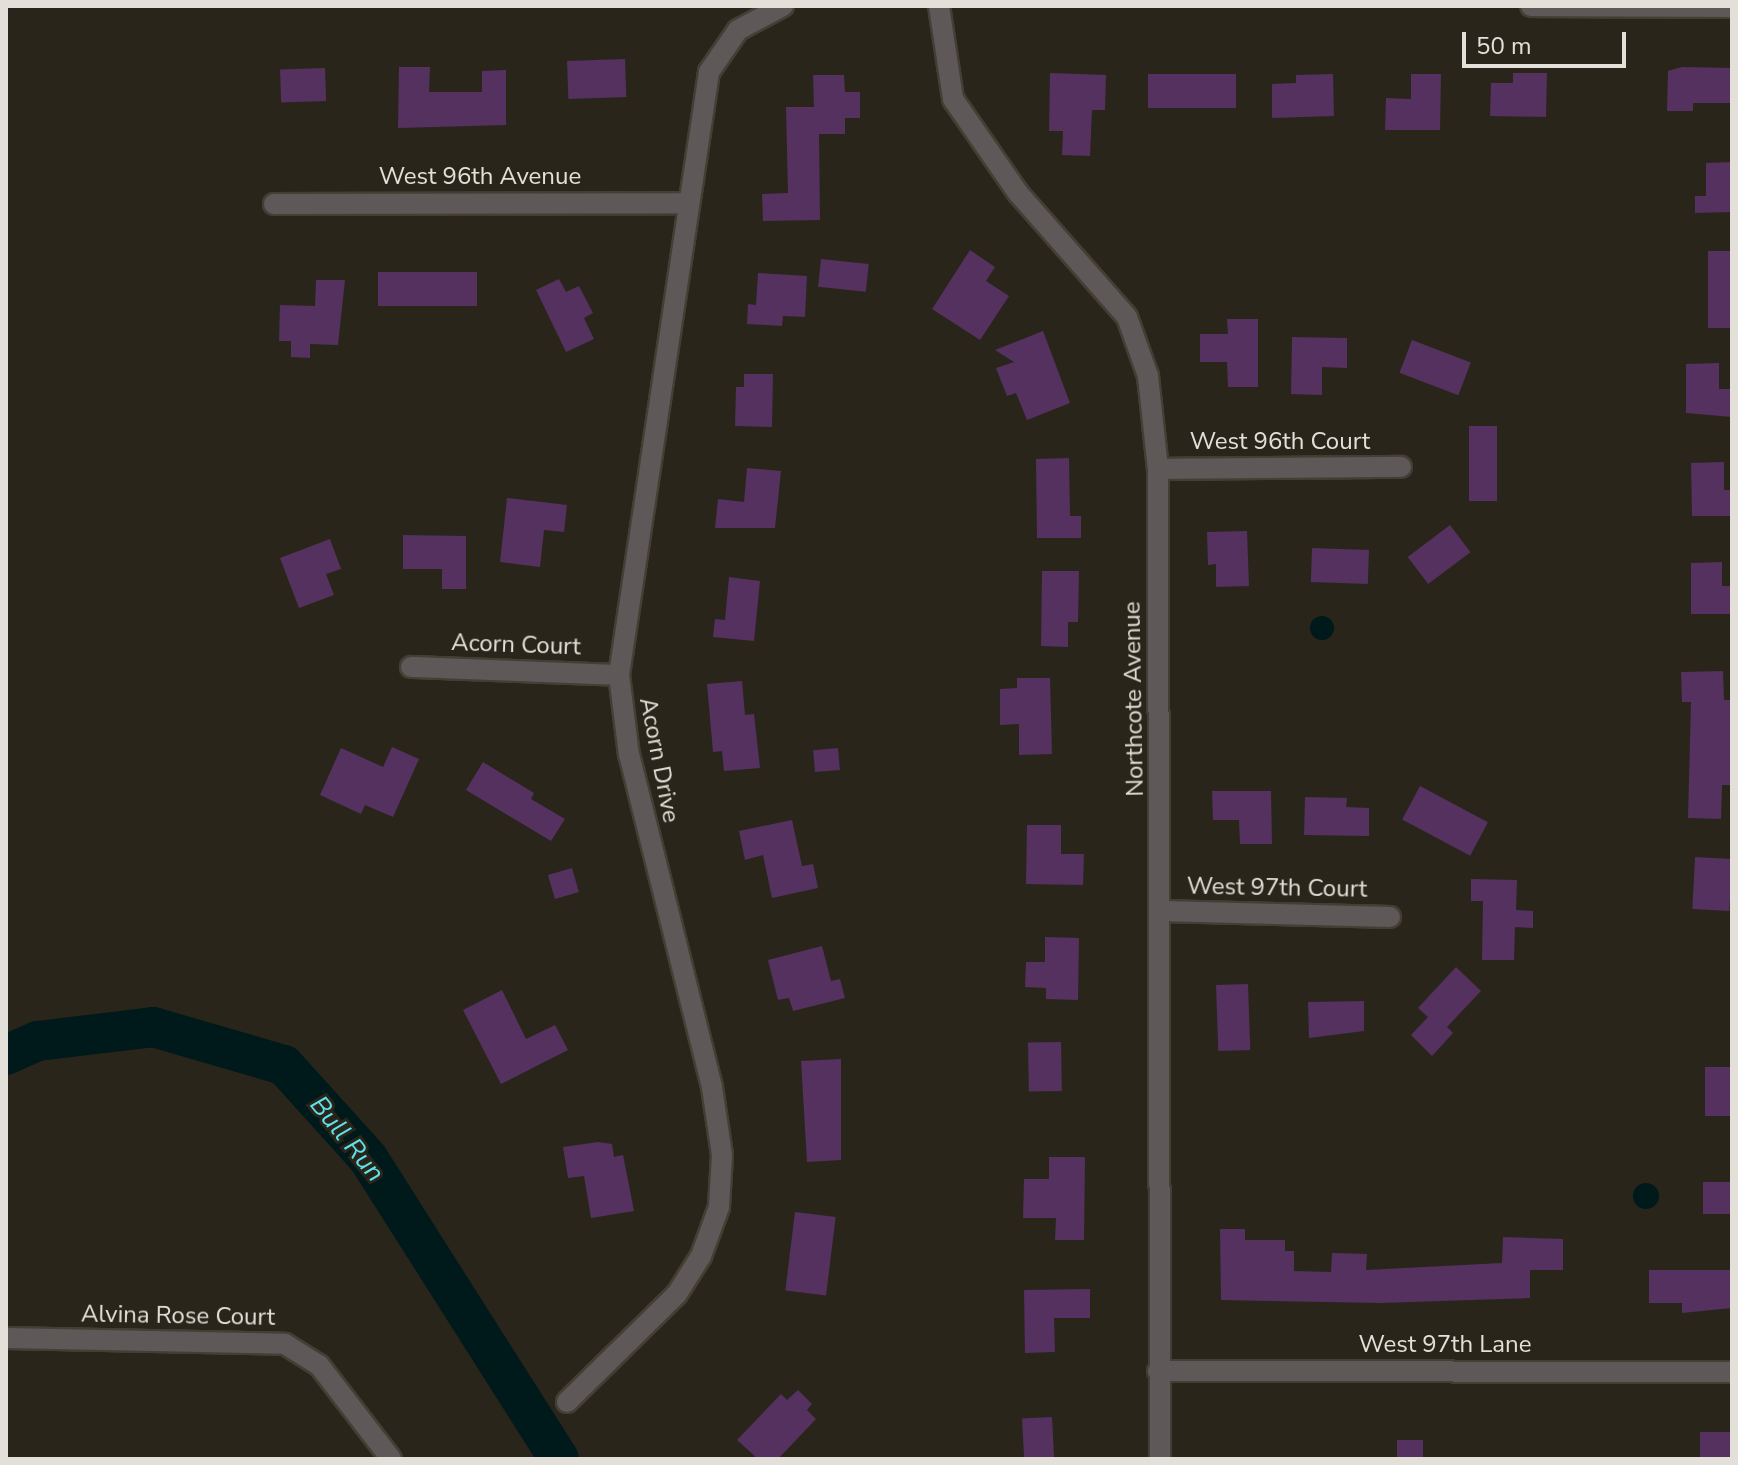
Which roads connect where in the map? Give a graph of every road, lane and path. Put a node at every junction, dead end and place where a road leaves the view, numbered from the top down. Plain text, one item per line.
1 (783, 6) edge
2 (939, 6) edge
3 (1531, 6) edge
4 (1732, 7) edge
5 (687, 203) junction
6 (274, 204) dead end
7 (1401, 467) dead end
8 (1158, 469) junction
9 (411, 667) dead end
10 (619, 675) junction
11 (1162, 911) junction
12 (1390, 917) dead end
13 (6, 1338) edge
14 (1158, 1371) junction
15 (1732, 1372) edge
16 (567, 1402) dead end
17 (391, 1459) edge
18 (1160, 1459) edge

1 - 5 street, Acorn Drive
2 - 8 street, Northcote Avenue
3 - 4 street
5 - 6 street, West 96th Avenue
5 - 10 street, Acorn Drive
7 - 8 street, West 96th Court
8 - 11 street, Northcote Avenue
9 - 10 street, Acorn Court
10 - 16 street, Acorn Drive
11 - 12 street, West 97th Court
11 - 14 street, Northcote Avenue
13 - 17 street, Alvina Rose Court
14 - 15 street, West 97th Lane
14 - 18 street, Northcote Avenue

